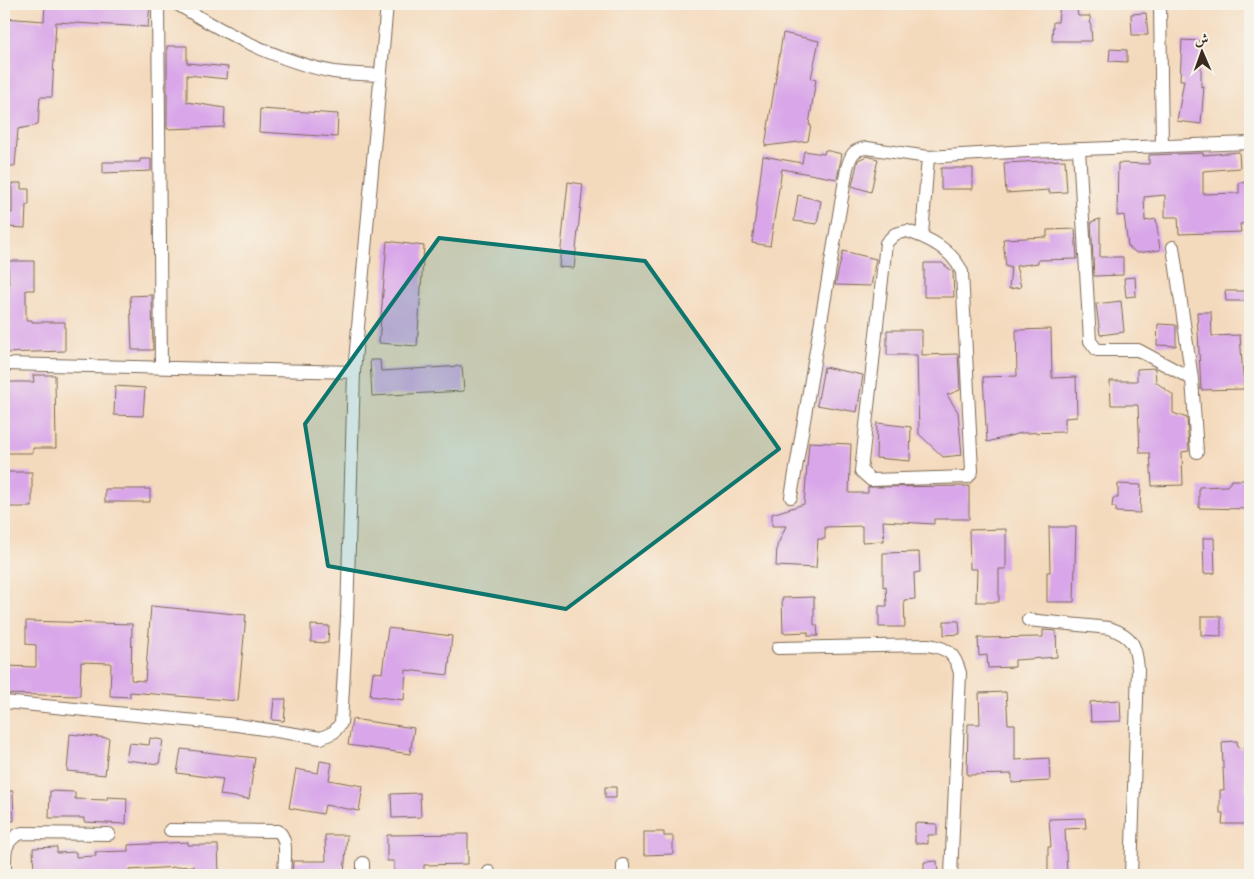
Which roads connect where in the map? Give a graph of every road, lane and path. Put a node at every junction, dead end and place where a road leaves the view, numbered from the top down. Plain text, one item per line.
1 (158, 4) edge
2 (177, 4) edge
3 (387, 4) edge
4 (1160, 4) edge
5 (380, 75) junction
6 (1250, 143) edge
7 (1162, 146) junction
8 (1079, 149) junction
9 (928, 157) junction
10 (922, 236) junction
11 (1173, 248) dead end
12 (4, 364) edge
13 (161, 366) junction
14 (354, 372) junction
15 (1192, 379) junction
16 (1197, 452) dead end
17 (792, 497) dead end
18 (1028, 620) dead end
19 (778, 648) dead end
20 (4, 702) edge
21 (170, 830) dead end
22 (108, 834) dead end
23 (5, 875) edge
24 (284, 875) edge
25 (951, 875) edge
26 (1131, 875) edge

1 - 13 street
2 - 5 street
3 - 5 street
4 - 7 street
5 - 14 street
6 - 7 street
7 - 8 street
8 - 9 street
8 - 15 street
9 - 10 street
9 - 17 street
10 - 10 street
11 - 15 street
12 - 13 street
13 - 14 street
14 - 20 street
15 - 16 street
18 - 26 street
19 - 25 street
21 - 24 street
22 - 23 street

